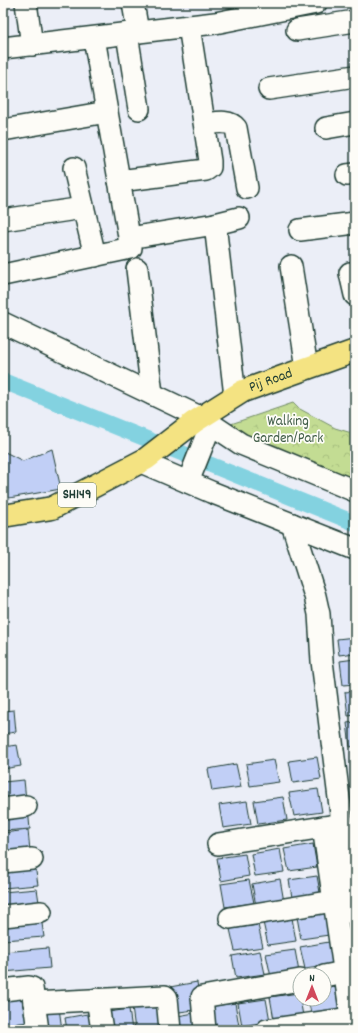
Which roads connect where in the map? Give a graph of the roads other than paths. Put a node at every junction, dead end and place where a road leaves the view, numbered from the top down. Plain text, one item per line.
1 (26, 3) edge
2 (133, 3) edge
3 (303, 4) edge
4 (240, 10) edge
5 (355, 21) edge
6 (189, 26) junction
7 (297, 30) dead end
8 (132, 33) junction
9 (94, 38) junction
10 (32, 45) junction
11 (3, 48) edge
12 (355, 76) edge
13 (269, 89) dead end
14 (139, 109) dead end
15 (107, 112) junction
16 (355, 123) edge
17 (205, 124) junction
18 (326, 128) dead end
19 (3, 130) edge
20 (74, 168) dead end
21 (119, 181) junction
22 (246, 188) dead end
23 (83, 208) junction
24 (239, 218) dead end
25 (3, 220) edge
26 (355, 223) edge
27 (215, 224) junction
28 (300, 230) dead end
29 (129, 238) junction
30 (95, 256) junction
31 (291, 266) dead end
32 (137, 269) dead end
33 (350, 273) dead end
34 (3, 275) edge
35 (355, 295) edge
36 (3, 323) edge
37 (355, 351) edge
38 (307, 368) junction
39 (152, 394) junction
40 (235, 396) junction
41 (203, 423) junction
42 (143, 461) junction
43 (189, 479) junction
44 (355, 491) edge
45 (3, 516) edge
46 (292, 524) junction
47 (355, 549) edge
48 (26, 806) dead end
49 (3, 809) edge
50 (333, 826) junction
51 (218, 844) dead end
52 (32, 859) dead end
53 (3, 862) edge
54 (334, 901) junction
55 (41, 912) dead end
56 (355, 915) edge
57 (3, 916) edge
58 (230, 918) dead end
59 (344, 972) junction
60 (332, 974) edge
61 (292, 981) edge
62 (3, 990) edge
63 (97, 999) junction
64 (34, 1003) junction
65 (352, 1024) edge
66 (38, 1030) edge
67 (102, 1030) edge
68 (170, 1030) edge
69 (205, 1030) edge
70 (267, 1030) edge

1 - 10 street
2 - 8 street
3 - 4 street
4 - 6 street
5 - 7 street
6 - 8 street
6 - 17 street
8 - 9 street
8 - 14 street
9 - 10 street
9 - 15 street
10 - 11 street
12 - 13 street
15 - 19 street
15 - 21 street
16 - 18 street
17 - 21 street
17 - 22 street
20 - 23 street
21 - 29 street
23 - 25 street
23 - 30 street
24 - 27 street
26 - 28 street
27 - 29 street
27 - 40 street
29 - 30 street
30 - 34 street
31 - 38 street
32 - 39 street
33 - 35 street
36 - 39 street
37 - 38 main road, Pij Road
38 - 40 main road, Pij Road
39 - 41 street
40 - 41 main road, Pij Road
41 - 42 main road, SH149
41 - 43 street
41 - 44 street
42 - 43 street
42 - 45 main road, SH149
43 - 46 street
46 - 47 street
46 - 50 street
48 - 49 street
50 - 51 street
50 - 54 street
50 - 56 street
52 - 53 street
54 - 58 street
54 - 59 street
55 - 57 street
59 - 60 street
59 - 65 street
61 - 69 street
62 - 64 street
63 - 64 street
63 - 67 street
63 - 68 street
64 - 66 street
65 - 70 street

